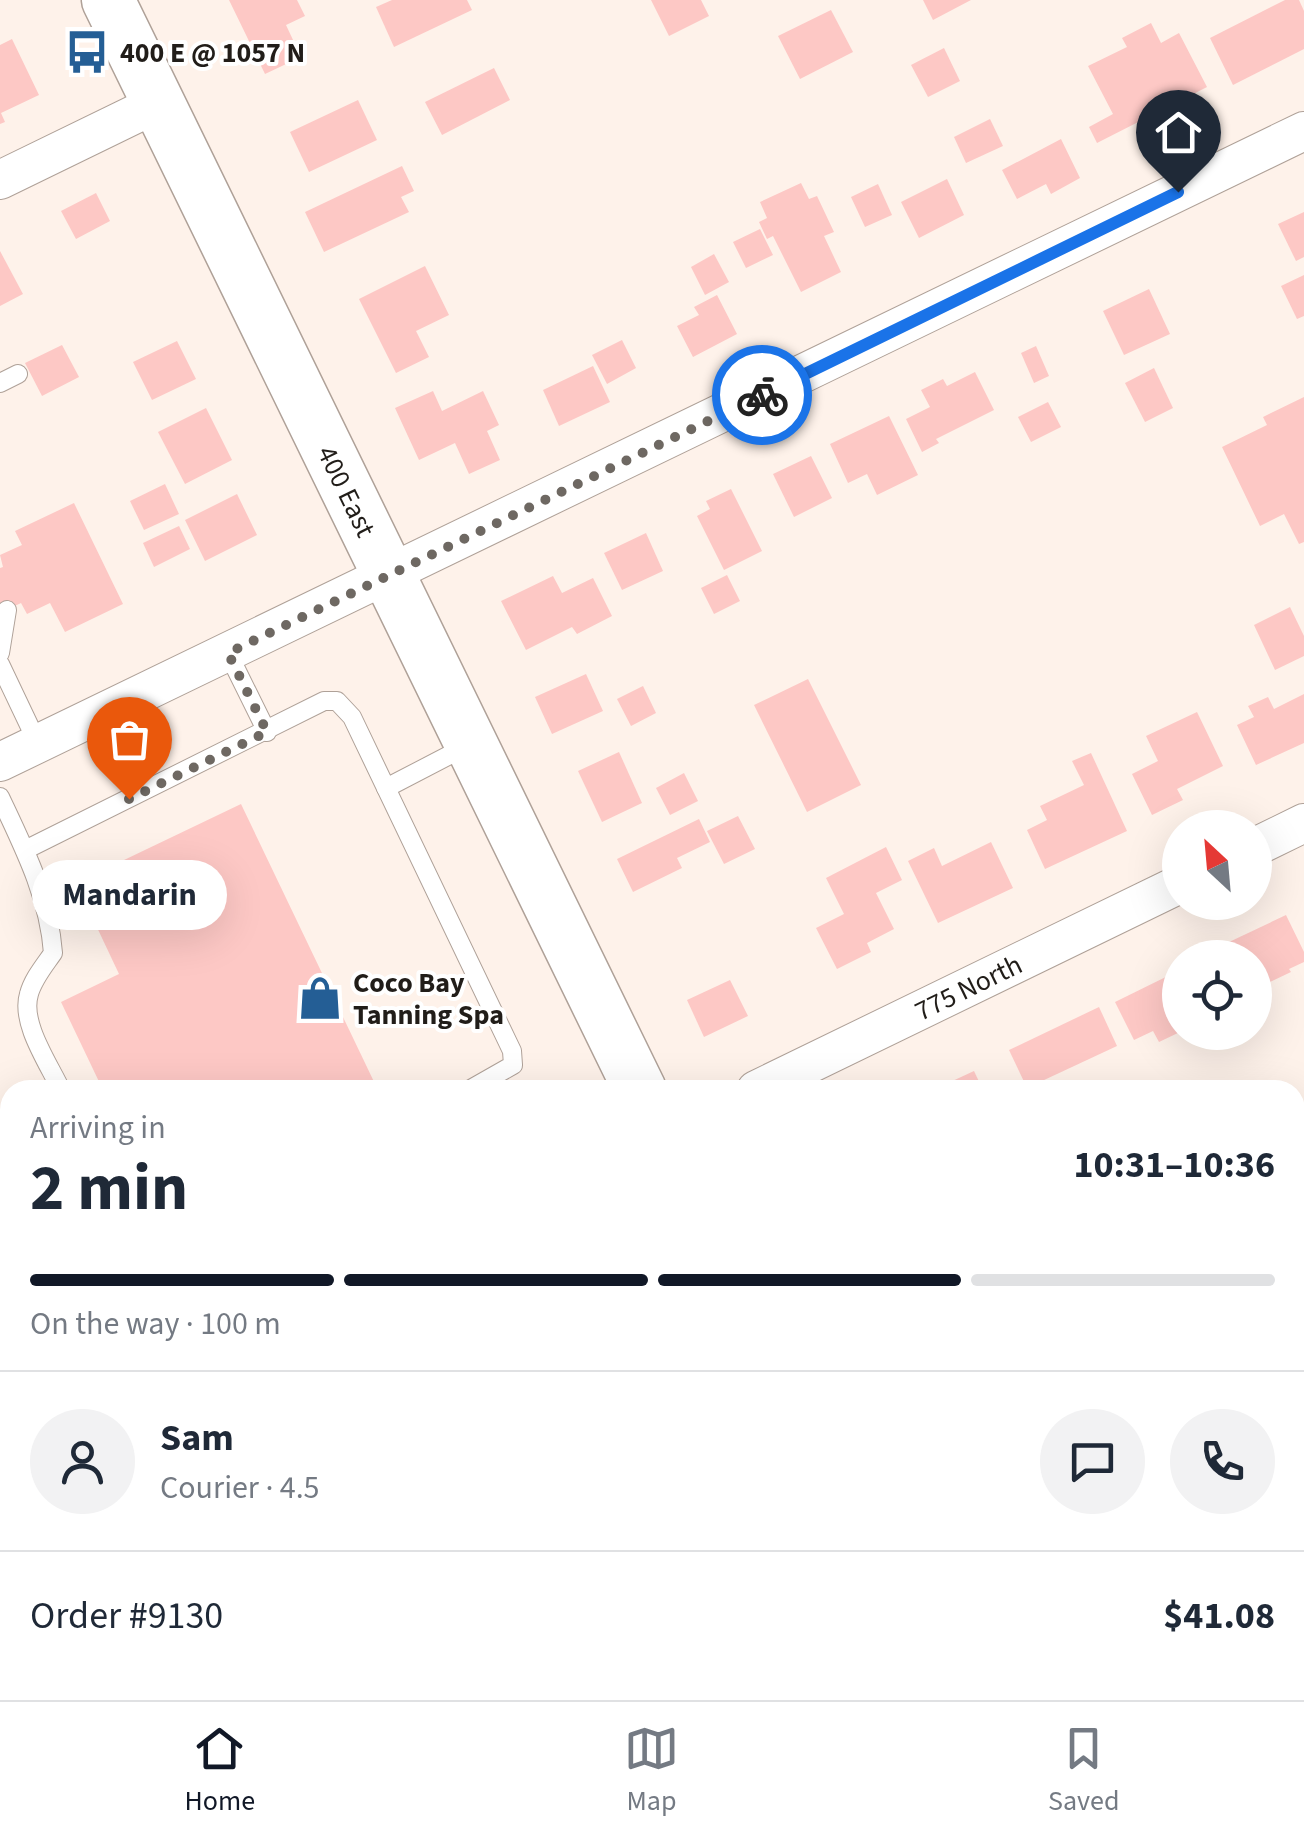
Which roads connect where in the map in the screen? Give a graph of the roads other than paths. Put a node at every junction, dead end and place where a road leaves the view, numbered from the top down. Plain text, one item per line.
1 (108, 0) edge
2 (158, 103) junction
3 (1304, 131) edge
4 (0, 180) edge
5 (389, 576) junction
6 (7, 610) dead end
7 (0, 652) edge
8 (228, 653) junction
9 (0, 664) edge
10 (267, 732) junction
11 (38, 744) junction
12 (471, 744) junction
13 (0, 762) edge
14 (386, 788) junction
15 (0, 797) edge
16 (1304, 824) edge
17 (1272, 839) edge
18 (25, 850) junction
19 (1162, 893) edge
20 (56, 1080) edge
21 (487, 1080) edge
22 (635, 1080) edge
23 (777, 1080) edge

1 - 2 main road, 400 East
2 - 4 street
2 - 5 main road, 400 East
3 - 5 street
5 - 8 street
5 - 12 main road, 400 East
6 - 7 lane
8 - 10 lane
8 - 11 street
9 - 11 lane
10 - 14 lane
10 - 18 lane
11 - 13 street
12 - 14 lane
12 - 22 main road, 400 East
14 - 21 lane
15 - 18 lane
16 - 17 street
18 - 20 lane
19 - 23 street, 775 North

